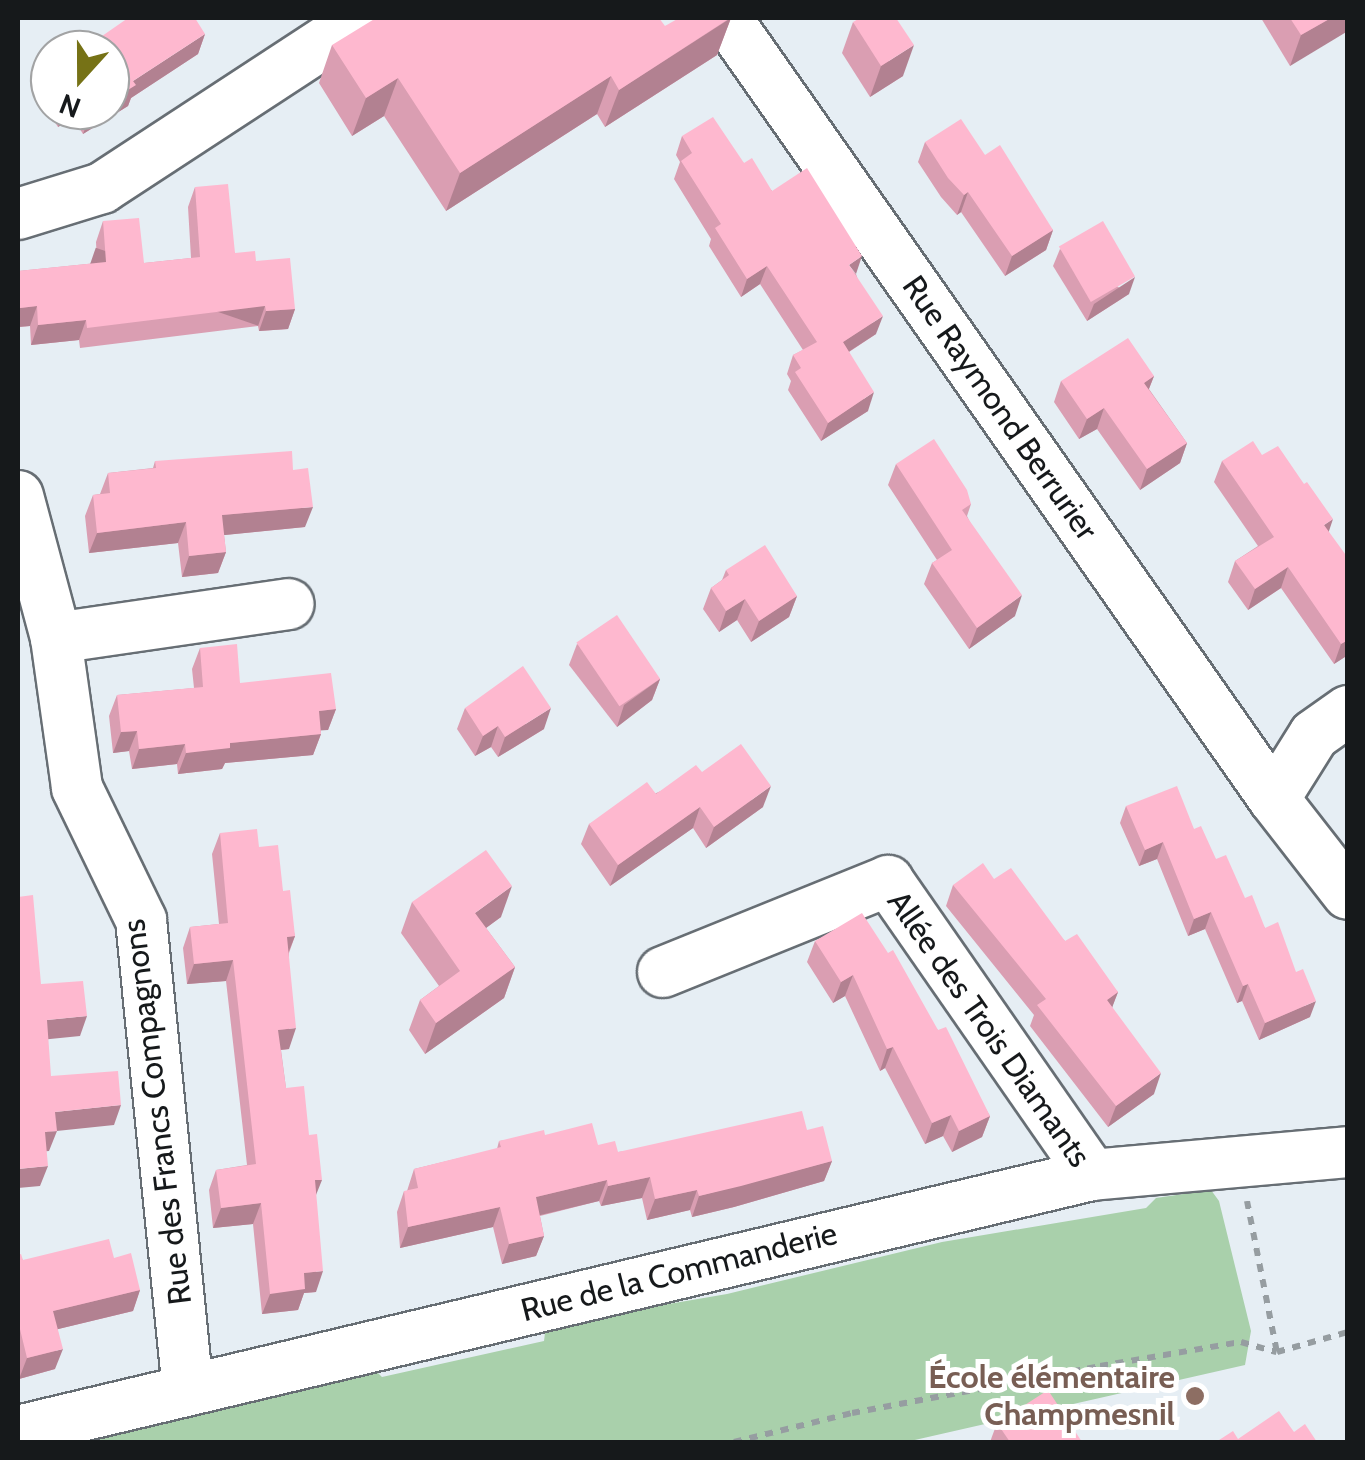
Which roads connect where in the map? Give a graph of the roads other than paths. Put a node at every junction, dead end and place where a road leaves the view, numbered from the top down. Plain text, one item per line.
1 (362, 18) edge
2 (726, 18) edge
3 (18, 214) edge
4 (18, 496) edge
5 (289, 604) dead end
6 (56, 638) junction
7 (1348, 711) edge
8 (1274, 799) junction
9 (1348, 894) edge
10 (663, 972) dead end
11 (1348, 1152) edge
12 (1092, 1176) junction
13 (188, 1388) junction
14 (18, 1431) edge

1 - 3 street
2 - 8 street, Rue Raymond Berrurier
4 - 6 street, Rue des Francs Compagnons
5 - 6 street
6 - 13 street, Rue des Francs Compagnons
7 - 8 street
8 - 9 street, Rue Raymond Berrurier
10 - 12 street, Allée des Trois Diamants
11 - 12 street, Rue de la Commanderie
12 - 13 street, Rue de la Commanderie
13 - 14 street, Rue de la Commanderie

